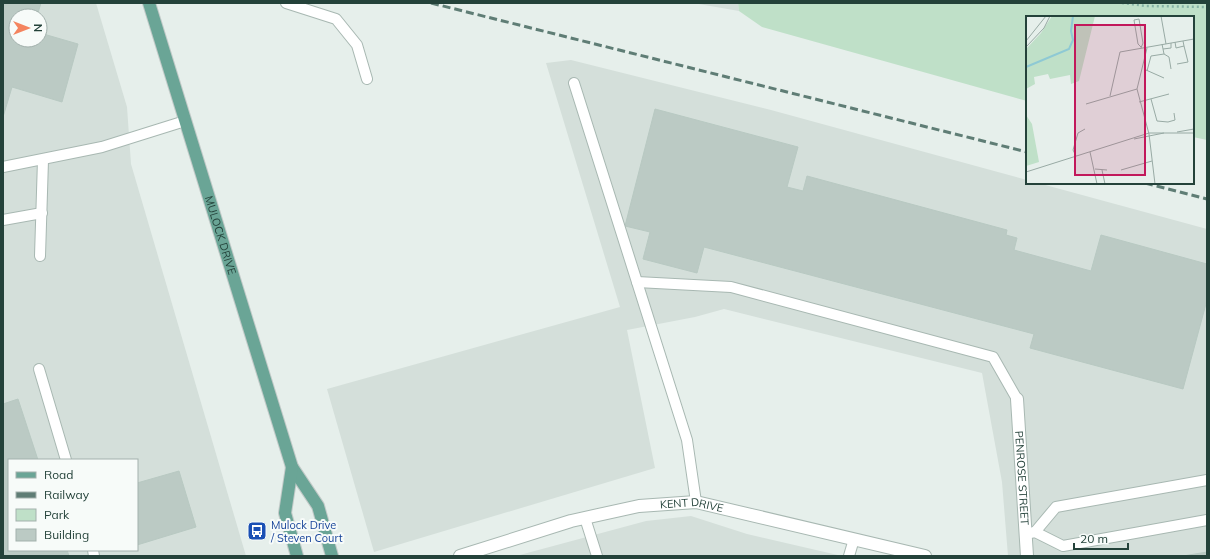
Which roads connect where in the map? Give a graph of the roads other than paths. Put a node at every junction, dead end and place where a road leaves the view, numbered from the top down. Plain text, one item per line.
1 (149, 3) edge
2 (286, 3) edge
3 (367, 79) dead end
4 (574, 83) dead end
5 (185, 121) junction
6 (43, 160) junction
7 (3, 167) edge
8 (42, 213) junction
9 (3, 220) edge
10 (40, 256) dead end
11 (637, 282) junction
12 (38, 369) dead end
13 (1017, 399) joint
14 (66, 459) edge
15 (292, 467) junction
16 (1207, 480) edge
17 (696, 502) junction
18 (585, 518) junction
19 (1207, 520) edge
20 (1030, 533) junction
21 (854, 539) junction
22 (297, 556) edge
23 (332, 556) edge
24 (460, 556) edge
25 (597, 556) edge
26 (849, 556) edge
27 (926, 556) edge
28 (1028, 556) edge

1 - 5 main road, MULOCK DRIVE
2 - 3 lane
4 - 11 lane
5 - 6 lane
5 - 15 main road, MULOCK DRIVE
6 - 7 lane
6 - 8 lane
8 - 9 lane
8 - 10 lane
11 - 13 lane
11 - 17 lane
12 - 14 lane
13 - 20 street, PENROSE STREET
15 - 22 main road, MULOCK DRIVE
15 - 23 main road, MULOCK DRIVE
16 - 20 lane
17 - 18 street, KENT DRIVE
17 - 21 street, KENT DRIVE
18 - 24 street, KENT DRIVE
18 - 25 lane
19 - 20 lane
20 - 28 street, PENROSE STREET
21 - 26 lane
21 - 27 street, KENT DRIVE

